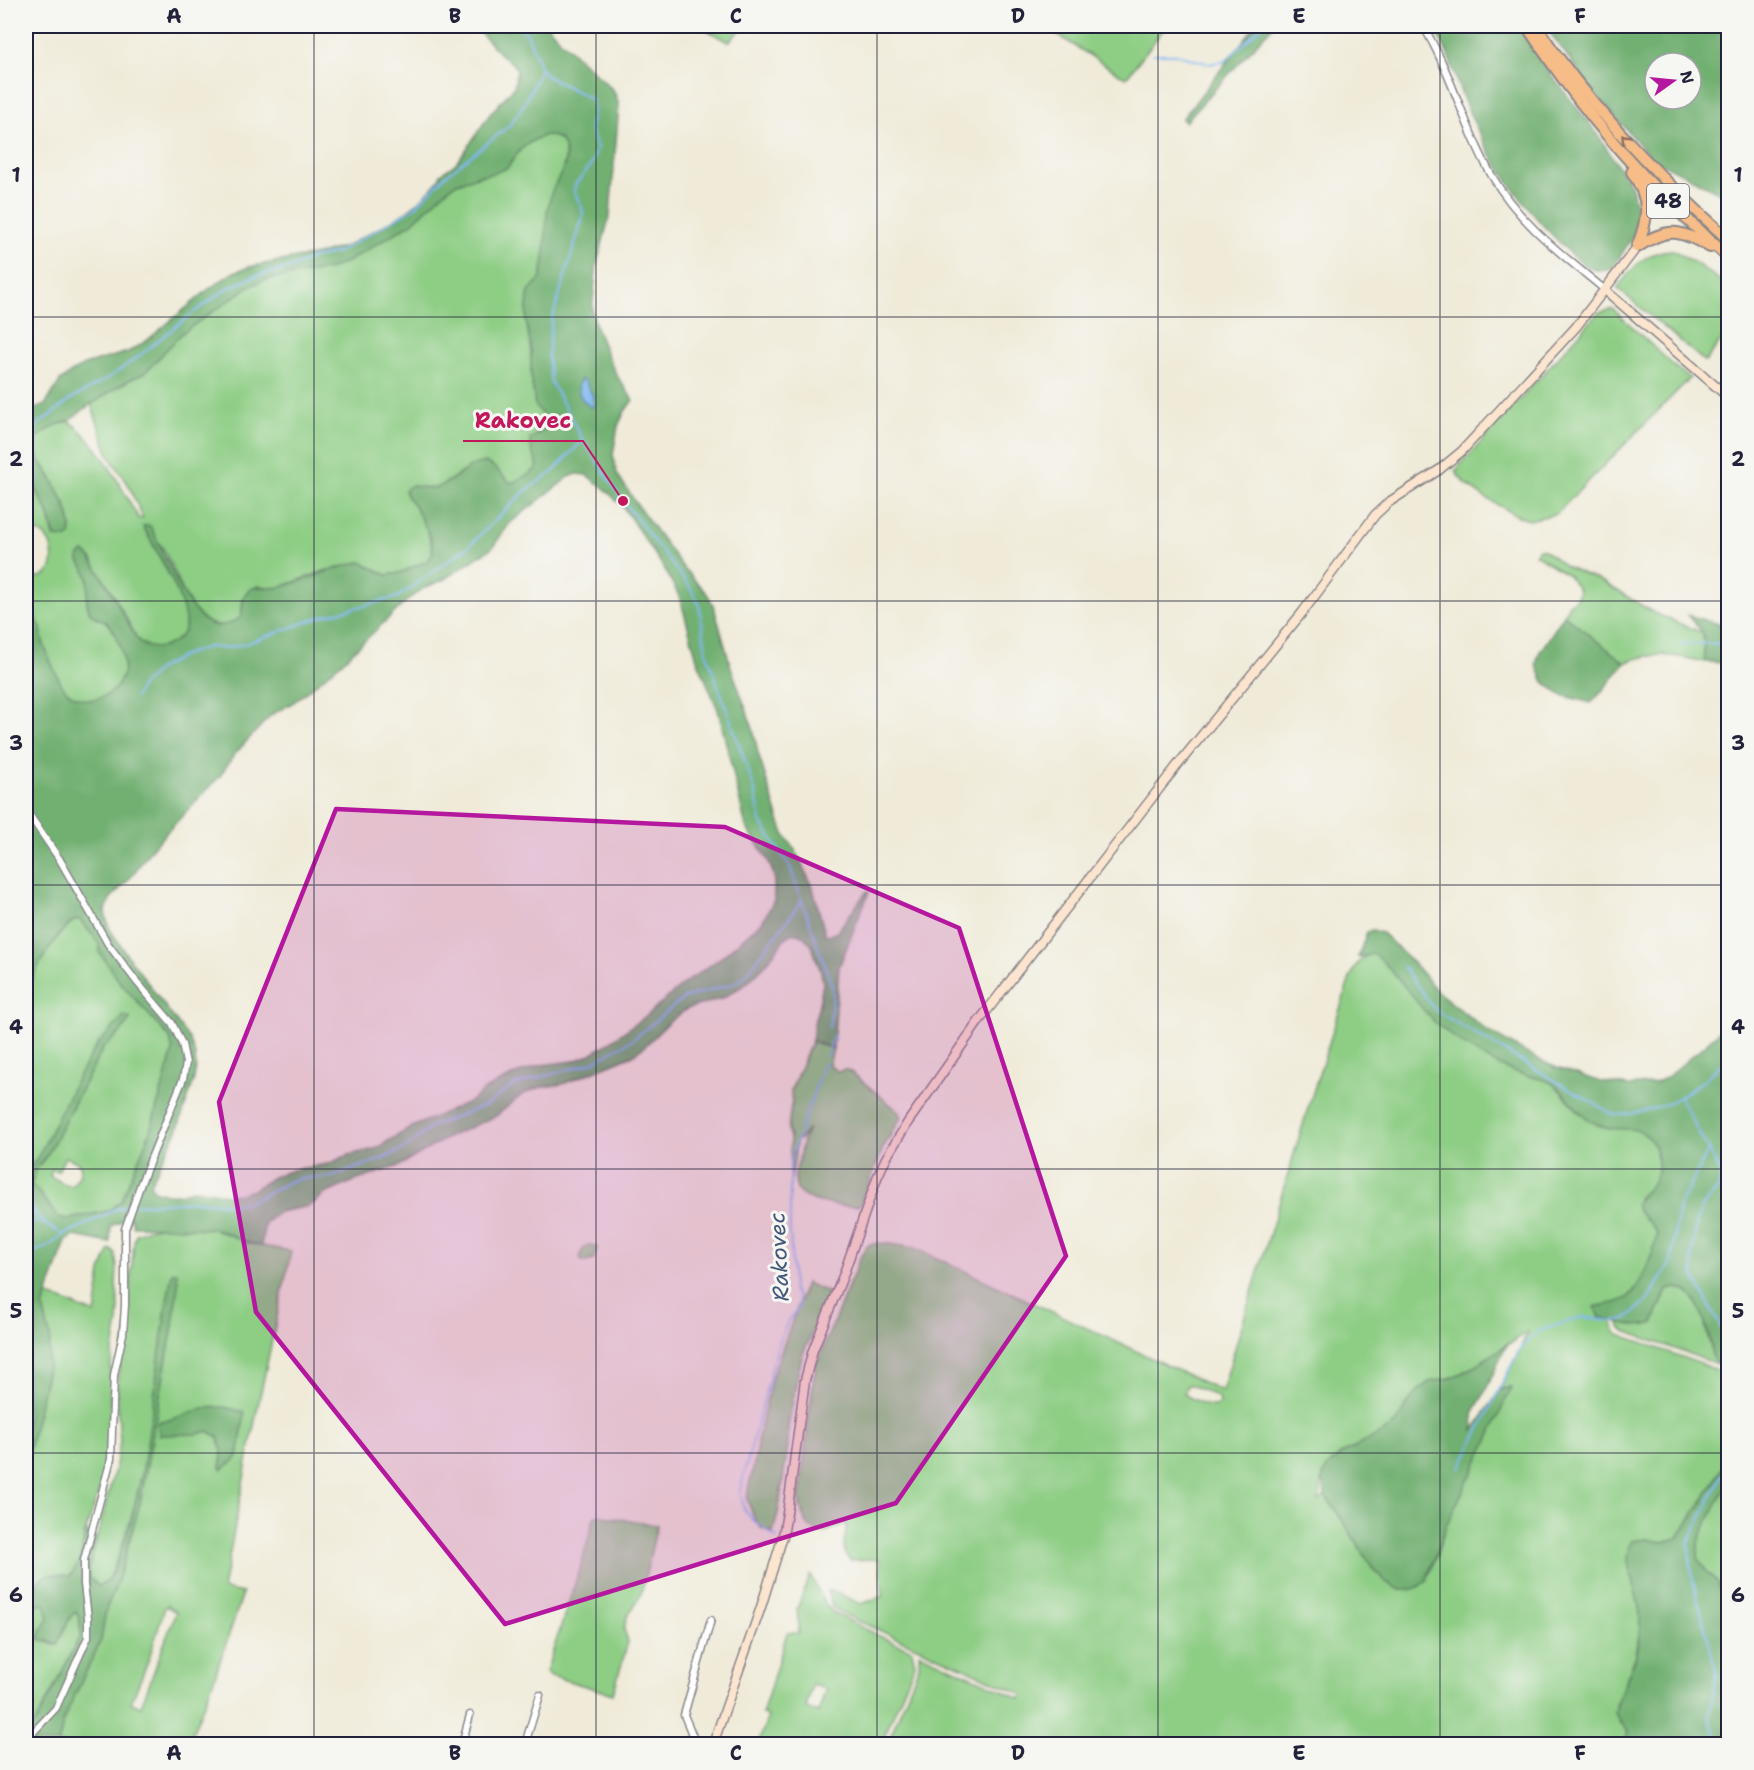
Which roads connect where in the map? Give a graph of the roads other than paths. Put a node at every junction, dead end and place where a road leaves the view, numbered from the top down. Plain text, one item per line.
1 (1423, 26) edge
2 (1527, 26) edge
3 (1536, 26) edge
4 (1611, 140) junction
5 (1728, 239) edge
6 (1637, 247) junction
7 (1728, 257) edge
8 (1605, 290) junction
9 (1728, 397) edge
10 (26, 810) edge
11 (711, 1620) dead end
12 (540, 1695) dead end
13 (470, 1714) dead end
14 (26, 1740) edge
15 (462, 1744) edge
16 (525, 1744) edge
17 (696, 1744) edge
18 (713, 1744) edge

1 - 8 street
2 - 4 highway, 48
5 -> 3 highway, 48
4 - 6 highway, 48
4 - 7 highway, 48
6 - 7 highway, 48
6 - 8 main road
8 - 9 main road
8 - 18 main road
10 - 14 street
11 - 17 street
12 - 16 street
13 - 15 street

